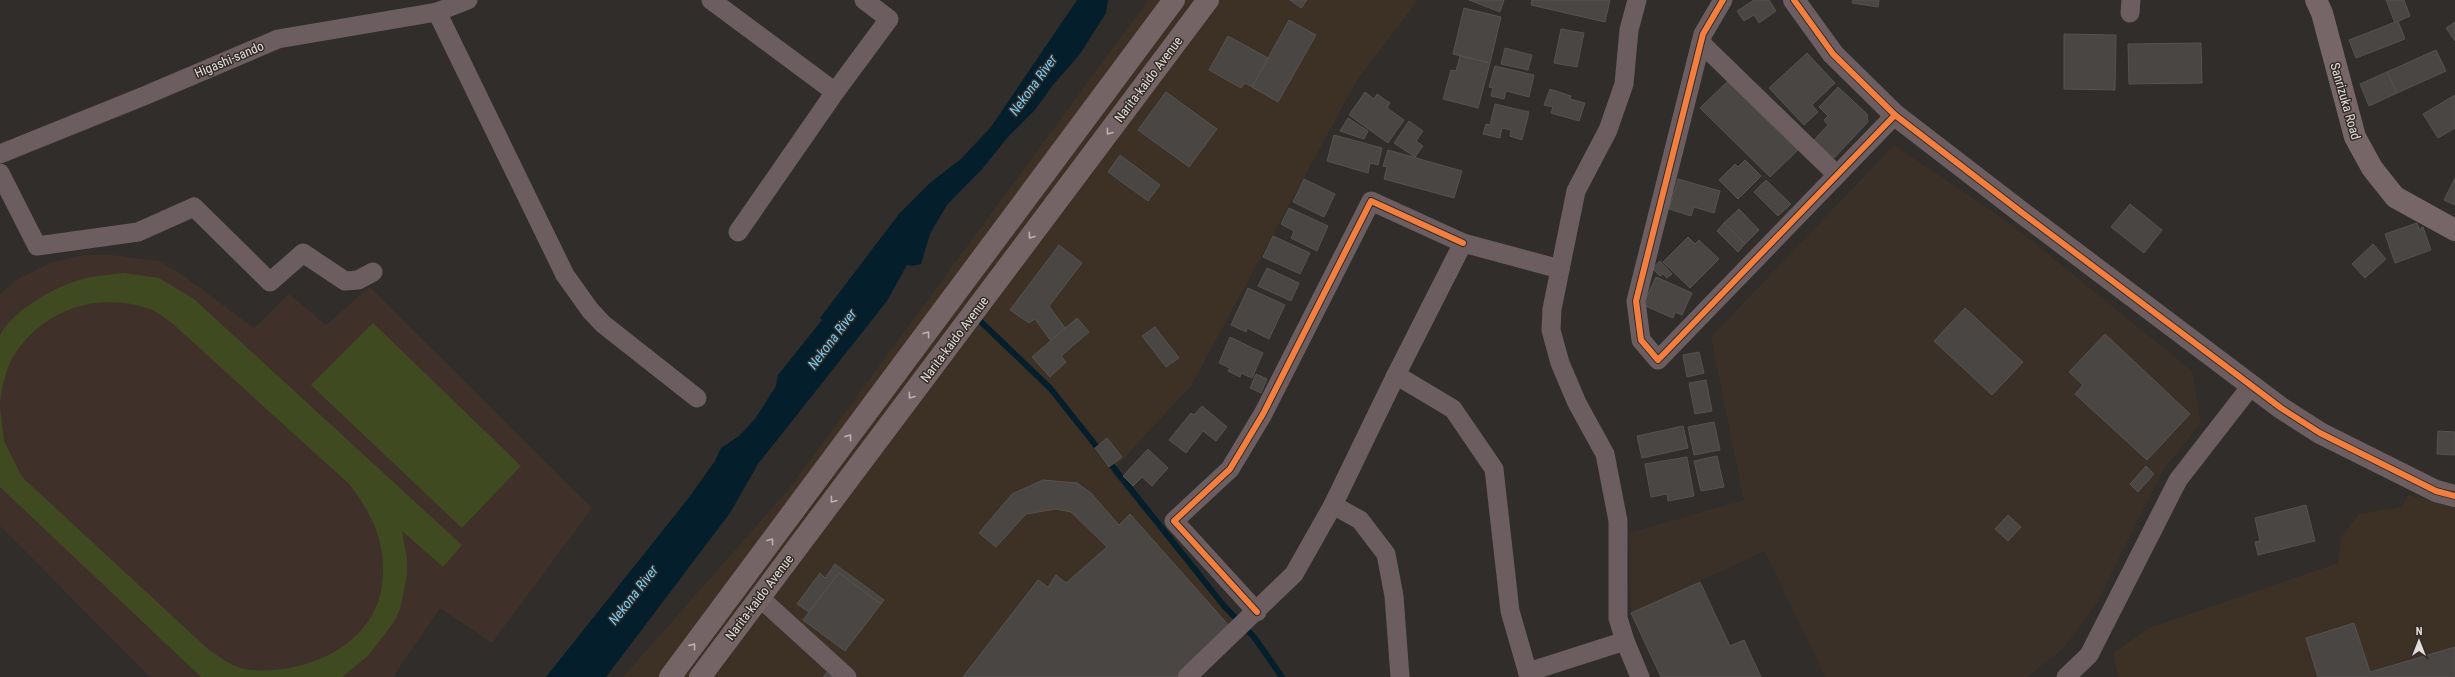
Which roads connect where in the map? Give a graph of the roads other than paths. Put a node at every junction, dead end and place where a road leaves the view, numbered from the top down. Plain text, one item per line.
1 (468, 0) edge
2 (711, 0) edge
3 (864, 0) edge
4 (1174, 0) edge
5 (1208, 0) edge
6 (1637, 0) edge
7 (1723, 0) edge
8 (1794, 0) edge
9 (2316, 0) edge
10 (437, 12) junction
11 (1701, 43) junction
12 (835, 92) junction
13 (1895, 115) junction
14 (0, 154) edge
15 (0, 173) edge
16 (1837, 175) junction
17 (2455, 230) edge
18 (738, 232) dead end
19 (1463, 243) junction
20 (1560, 269) junction
21 (373, 272) dead end
22 (1396, 375) junction
23 (2251, 386) junction
24 (697, 398) dead end
25 (2455, 496) edge
26 (1333, 505) junction
27 (759, 597) junction
28 (1255, 614) junction
29 (1624, 641) junction
30 (1528, 675) edge
31 (670, 677) edge
32 (700, 677) edge
33 (847, 677) edge
34 (1187, 677) edge
35 (1400, 677) edge
36 (1640, 677) edge
37 (2066, 677) edge

1 - 10 street, Higashi-sando
2 - 12 street
3 - 12 street
31 -> 4 highway, Narita-kaido Avenue
5 -> 27 highway, Narita-kaido Avenue
6 - 20 street
7 - 11 street
8 - 13 street
9 - 17 main road, Sanrizuka Road
10 - 14 street, Higashi-sando
10 - 24 street
11 - 16 street
11 - 16 street
12 - 18 street
13 - 16 street
13 - 23 street
15 - 21 street
19 - 20 street
19 - 22 street
19 - 28 street
20 - 29 street
22 - 26 street
22 - 30 street
23 - 25 street
23 - 37 street
26 - 28 street
26 - 35 street
27 - 32 highway, Narita-kaido Avenue
27 - 33 street
28 - 34 street
29 - 30 street
29 - 36 street

